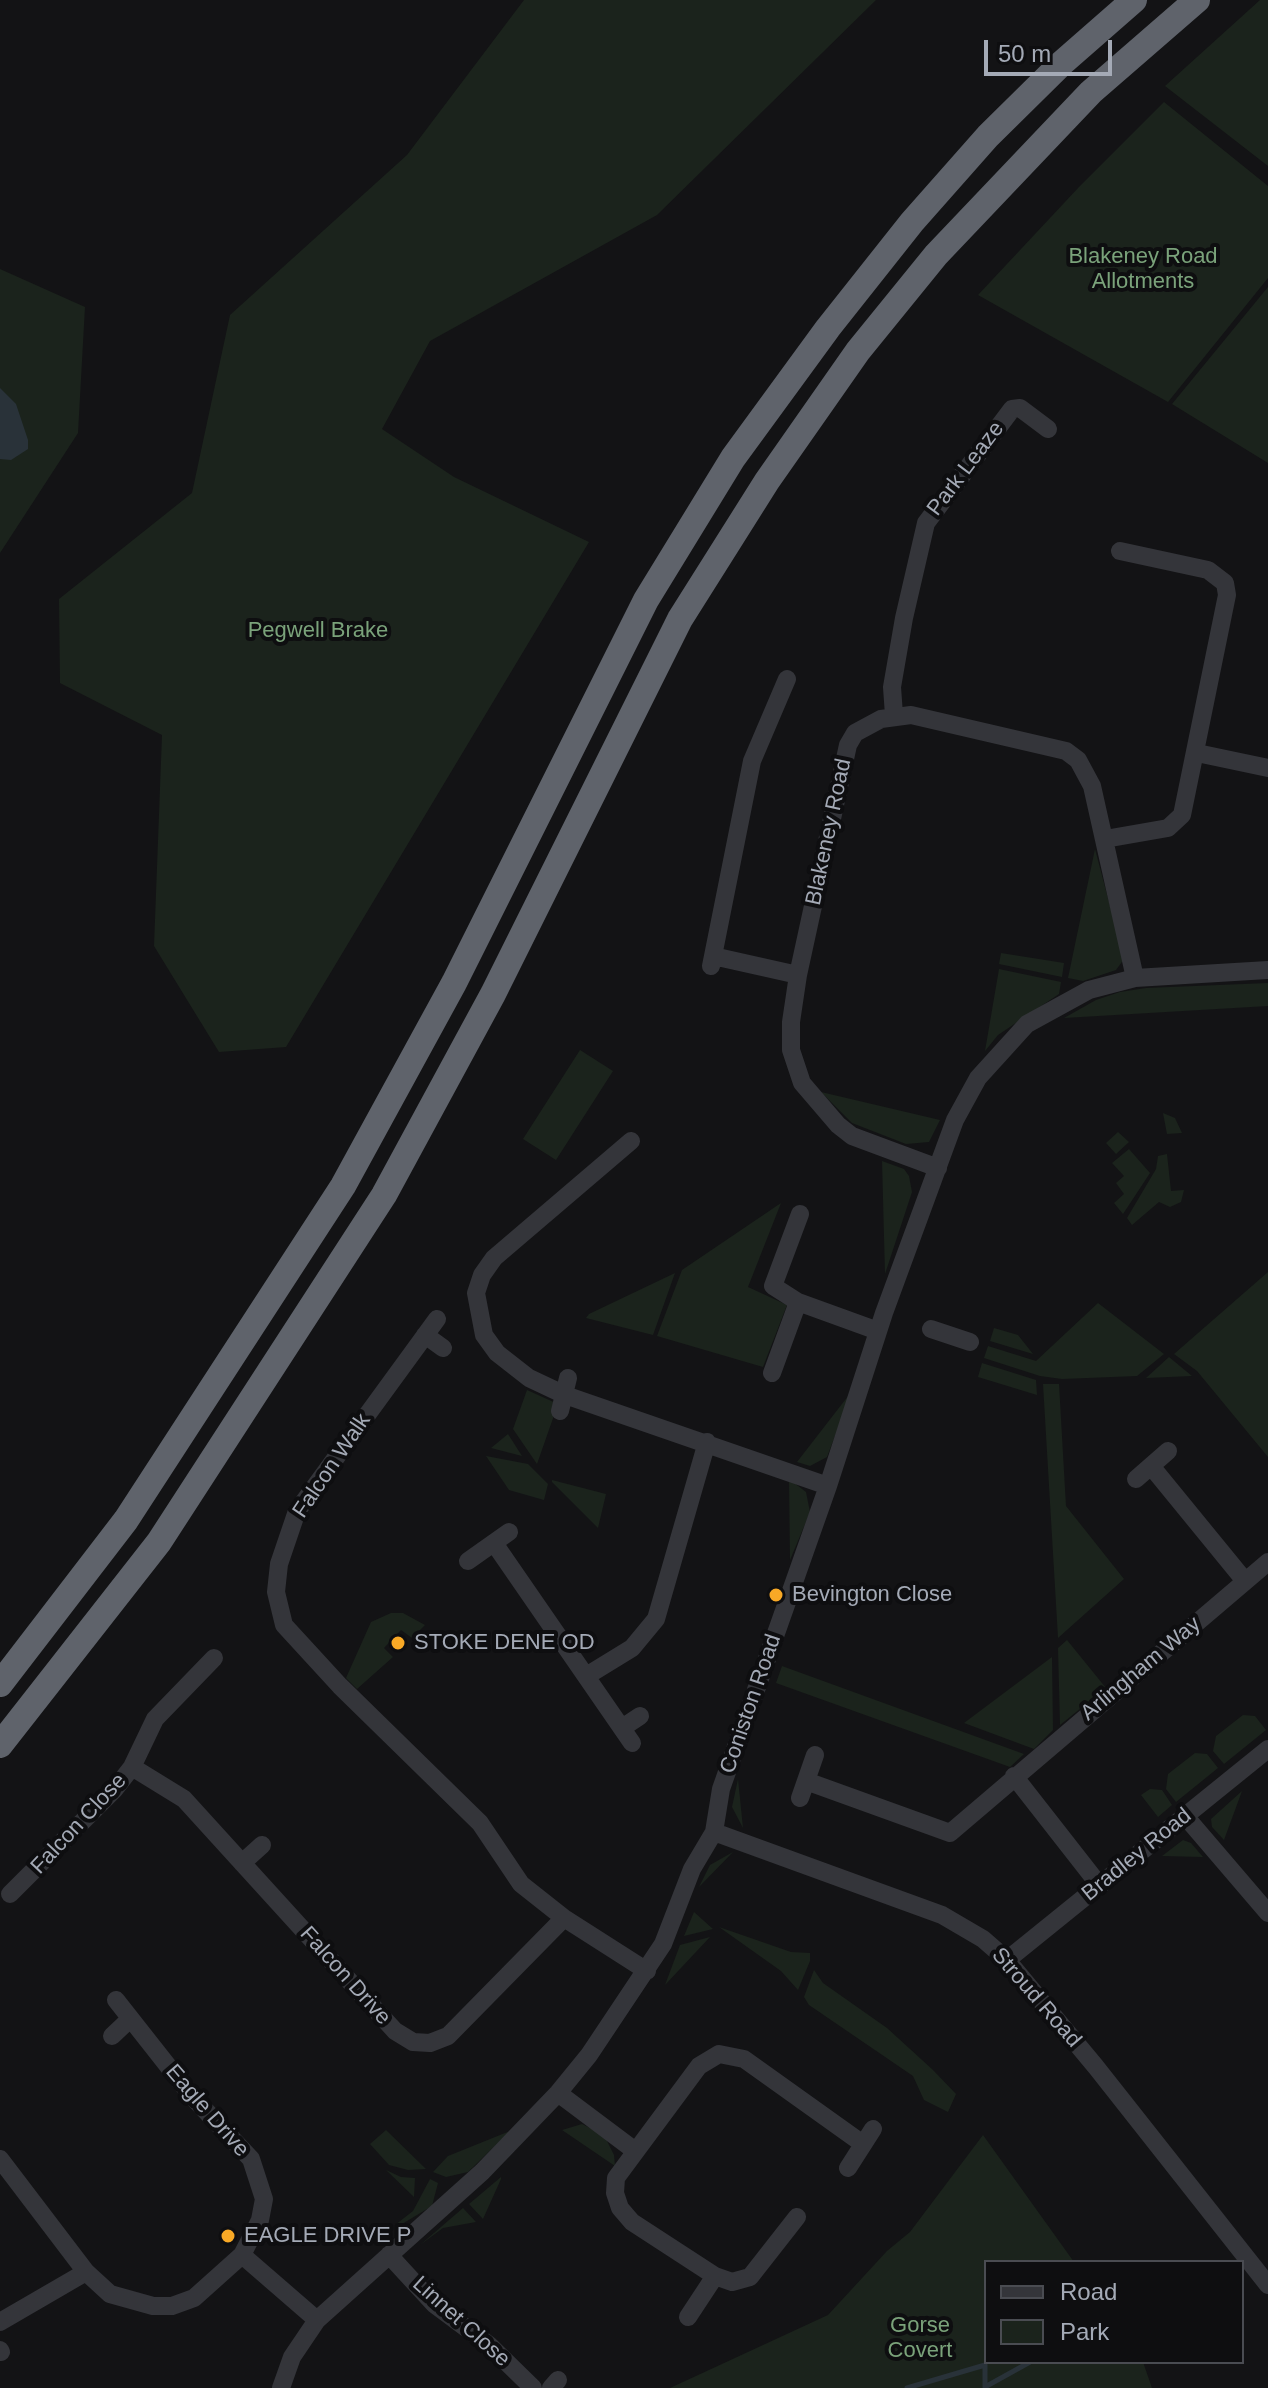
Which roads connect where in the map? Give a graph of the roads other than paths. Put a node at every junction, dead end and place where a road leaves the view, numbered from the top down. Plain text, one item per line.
1 (1134, 0) edge
2 (1197, 0) edge
3 (1048, 429) dead end
4 (1120, 551) dead end
5 (778, 686) dead end
6 (894, 715) junction
7 (1197, 753) junction
8 (1268, 768) edge
9 (1105, 839) junction
10 (1268, 970) edge
11 (798, 975) junction
12 (1135, 978) junction
13 (631, 1141) dead end
14 (938, 1168) junction
15 (800, 1214) dead end
16 (798, 1302) junction
17 (437, 1319) dead end
18 (931, 1329) dead end
19 (878, 1331) junction
20 (425, 1335) junction
21 (970, 1342) dead end
22 (443, 1348) dead end
23 (772, 1373) dead end
24 (707, 1442) junction
25 (1168, 1451) dead end
26 (1151, 1466) junction
27 (1136, 1479) dead end
28 (828, 1486) junction
29 (468, 1561) dead end
30 (1268, 1562) edge
31 (1245, 1581) junction
32 (214, 1658) dead end
33 (588, 1675) junction
34 (0, 1684) edge
35 (384, 1701) dead end
36 (370, 1715) junction
37 (640, 1716) dead end
38 (0, 1745) edge
39 (1268, 1749) edge
40 (815, 1755) dead end
41 (132, 1767) junction
42 (1014, 1776) junction
43 (1185, 1816) junction
44 (204, 1821) joint
45 (714, 1832) junction
46 (262, 1845) dead end
47 (242, 1863) junction
48 (1100, 1886) junction
49 (10, 1894) dead end
50 (1268, 1913) edge
51 (564, 1918) junction
52 (1007, 1960) junction
53 (647, 1971) junction
54 (116, 2000) dead end
55 (130, 2019) junction
56 (112, 2036) dead end
57 (558, 2093) junction
58 (634, 2150) junction
59 (0, 2159) edge
60 (848, 2168) dead end
61 (797, 2217) dead end
62 (242, 2255) junction
63 (389, 2255) junction
64 (86, 2272) junction
65 (715, 2276) junction
66 (1268, 2285) edge
67 (688, 2317) dead end
68 (317, 2320) junction
69 (0, 2322) edge
70 (281, 2388) edge
71 (533, 2388) edge

1 - 34 highway
2 - 38 highway
3 - 6 street, Park Leaze
4 - 7 street
5 - 11 street
6 - 9 street
6 - 11 street, Blakeney Road
7 - 8 street
7 - 9 street
9 - 12 street
10 - 12 street, Coniston Road
11 - 14 street, Blakeney Road
12 - 14 street, Coniston Road
13 - 24 street
14 - 19 street, Coniston Road
15 - 16 street
16 - 19 street
16 - 23 street
17 - 20 street, Falcon Walk
18 - 21 street
19 - 28 street, Coniston Road
20 - 22 street
20 - 36 street, Falcon Walk
24 - 28 street
24 - 33 street
25 - 26 street
26 - 27 street
26 - 31 street
28 - 45 street, Coniston Road
29 - 33 street
30 - 31 street, Arlingham Way
31 - 42 street, Arlingham Way
32 - 41 street, Falcon Close
33 - 37 street
35 - 36 street
36 - 51 street
39 - 43 street, Bradley Road
40 - 42 street, Arlingham Way
41 - 44 street, Falcon Close
41 - 49 street, Falcon Close
42 - 48 street
43 - 48 street, Bradley Road
43 - 50 street
44 - 47 street, Falcon Drive
45 - 52 street, Stroud Road
45 - 53 street, Coniston Road
46 - 47 street
47 - 51 street, Falcon Drive
48 - 52 street, Bradley Road
51 - 53 street
52 - 66 street, Stroud Road
53 - 57 street, Coniston Road
54 - 55 street, Eagle Drive
55 - 56 street
55 - 62 street, Eagle Drive
57 - 58 street
57 - 63 street, Coniston Road
58 - 60 street
58 - 65 street
59 - 64 street, Eagle Drive
61 - 65 street
62 - 64 street, Eagle Drive
62 - 68 street
63 - 68 street, Coniston Road
63 - 71 street, Linnet Close
64 - 69 street
65 - 67 street
68 - 70 street, Coniston Road

